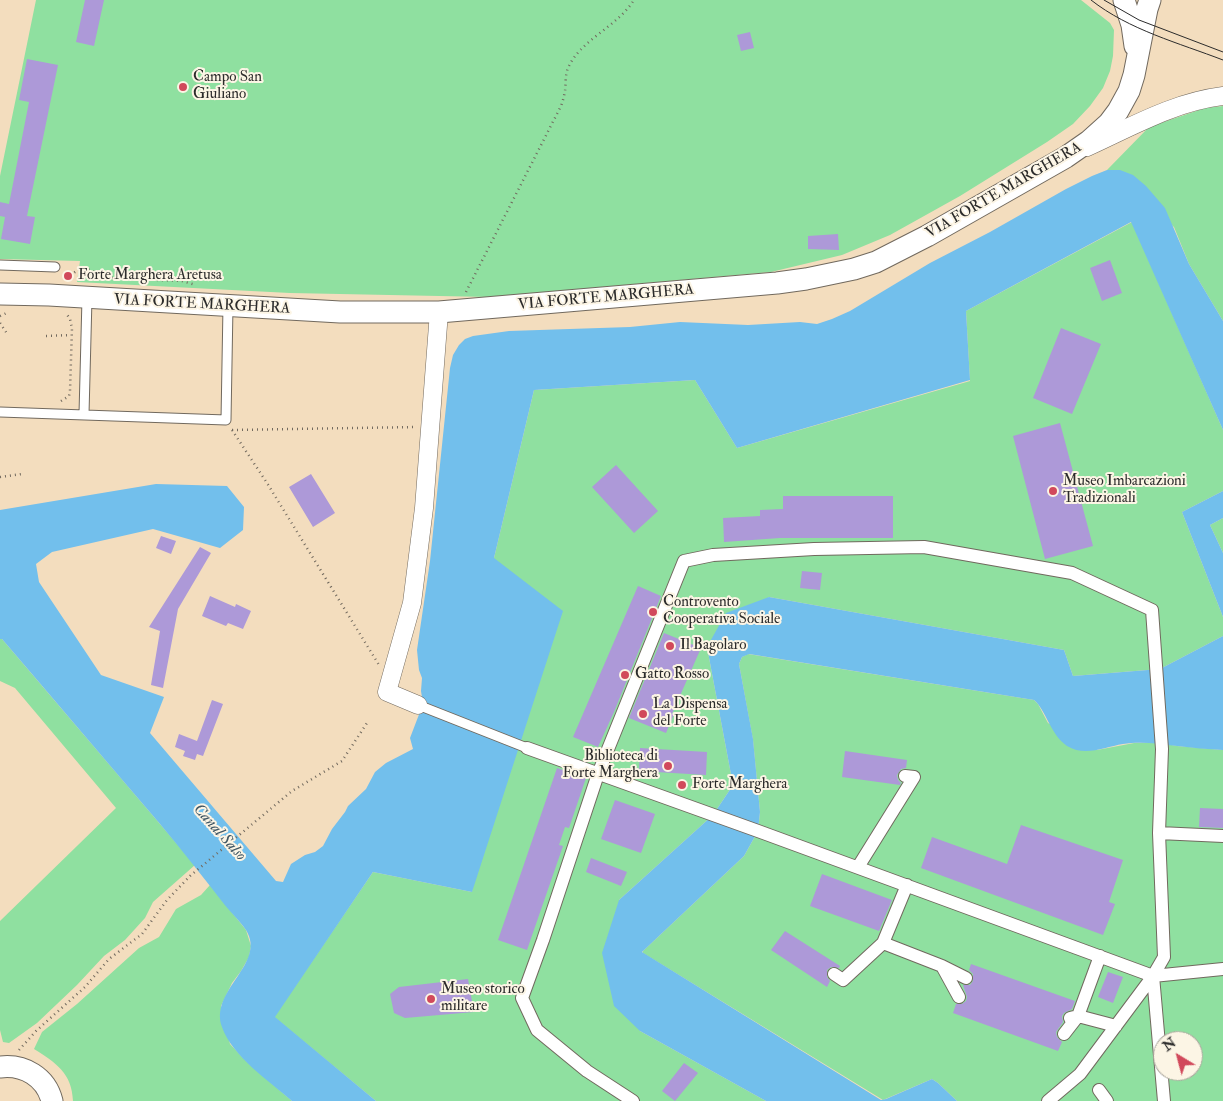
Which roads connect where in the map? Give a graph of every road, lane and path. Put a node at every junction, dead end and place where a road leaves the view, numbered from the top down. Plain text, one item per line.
1 (634, 0) edge
2 (1124, 0) edge
3 (1150, 0) edge
4 (1135, 68) junction
5 (1223, 96) edge
6 (1066, 157) junction
7 (0, 265) edge
8 (55, 267) dead end
9 (64, 279) dead end
10 (200, 286) dead end
11 (459, 293) dead end
12 (0, 294) edge
13 (87, 298) junction
14 (228, 306) junction
15 (439, 312) junction
16 (0, 323) edge
17 (72, 328) dead end
18 (8, 335) dead end
19 (71, 335) junction
20 (46, 336) dead end
21 (54, 402) dead end
22 (0, 412) edge
23 (84, 414) junction
24 (226, 420) junction
25 (430, 427) junction
26 (232, 430) junction
27 (22, 474) dead end
28 (0, 477) edge
29 (389, 683) junction
30 (418, 705) joint
31 (367, 723) dead end
32 (527, 748) joint
33 (598, 774) junction
34 (905, 776) dead end
35 (1159, 833) junction
36 (1223, 836) edge
37 (858, 867) junction
38 (907, 885) junction
39 (883, 943) junction
40 (1100, 956) junction
41 (942, 966) junction
42 (1223, 969) edge
43 (834, 974) dead end
44 (1153, 976) junction
45 (966, 978) dead end
46 (959, 997) dead end
47 (1074, 1017) junction
48 (1116, 1026) junction
49 (1064, 1034) dead end
50 (18, 1051) dead end
51 (0, 1067) edge
52 (1099, 1090) dead end
53 (52, 1101) edge
54 (633, 1101) edge
55 (1048, 1101) edge
56 (1107, 1101) edge
57 (1164, 1101) edge

1 - 11 path
2 - 4 street, VIA FORTE MARGHERA
3 - 4 street, VIA FORTE MARGHERA
4 - 6 street, VIA FORTE MARGHERA
5 - 6 street
6 - 15 street, VIA FORTE MARGHERA
7 - 8 lane
9 - 10 path
12 - 13 street, VIA FORTE MARGHERA
13 - 14 street, VIA FORTE MARGHERA
13 - 23 lane
14 - 15 street, VIA FORTE MARGHERA
14 - 24 lane
15 - 25 street
16 - 18 path
17 - 19 path
19 - 20 path
19 - 21 path
22 - 23 lane
23 - 24 lane
24 - 26 path
25 - 26 path
25 - 29 street
26 - 29 path
27 - 28 path
29 - 30 street
30 - 32 lane
31 - 50 path
32 - 33 street
33 - 35 street
33 - 37 street
33 - 54 street
34 - 37 street
35 - 36 street
35 - 44 street
37 - 38 street
38 - 39 street
38 - 40 street
39 - 41 street
39 - 43 street
40 - 44 street
40 - 47 street
41 - 45 street
41 - 46 street
42 - 44 street
44 - 48 street
44 - 57 street
47 - 48 street
47 - 49 street
48 - 55 street
51 - 53 street
52 - 56 street

